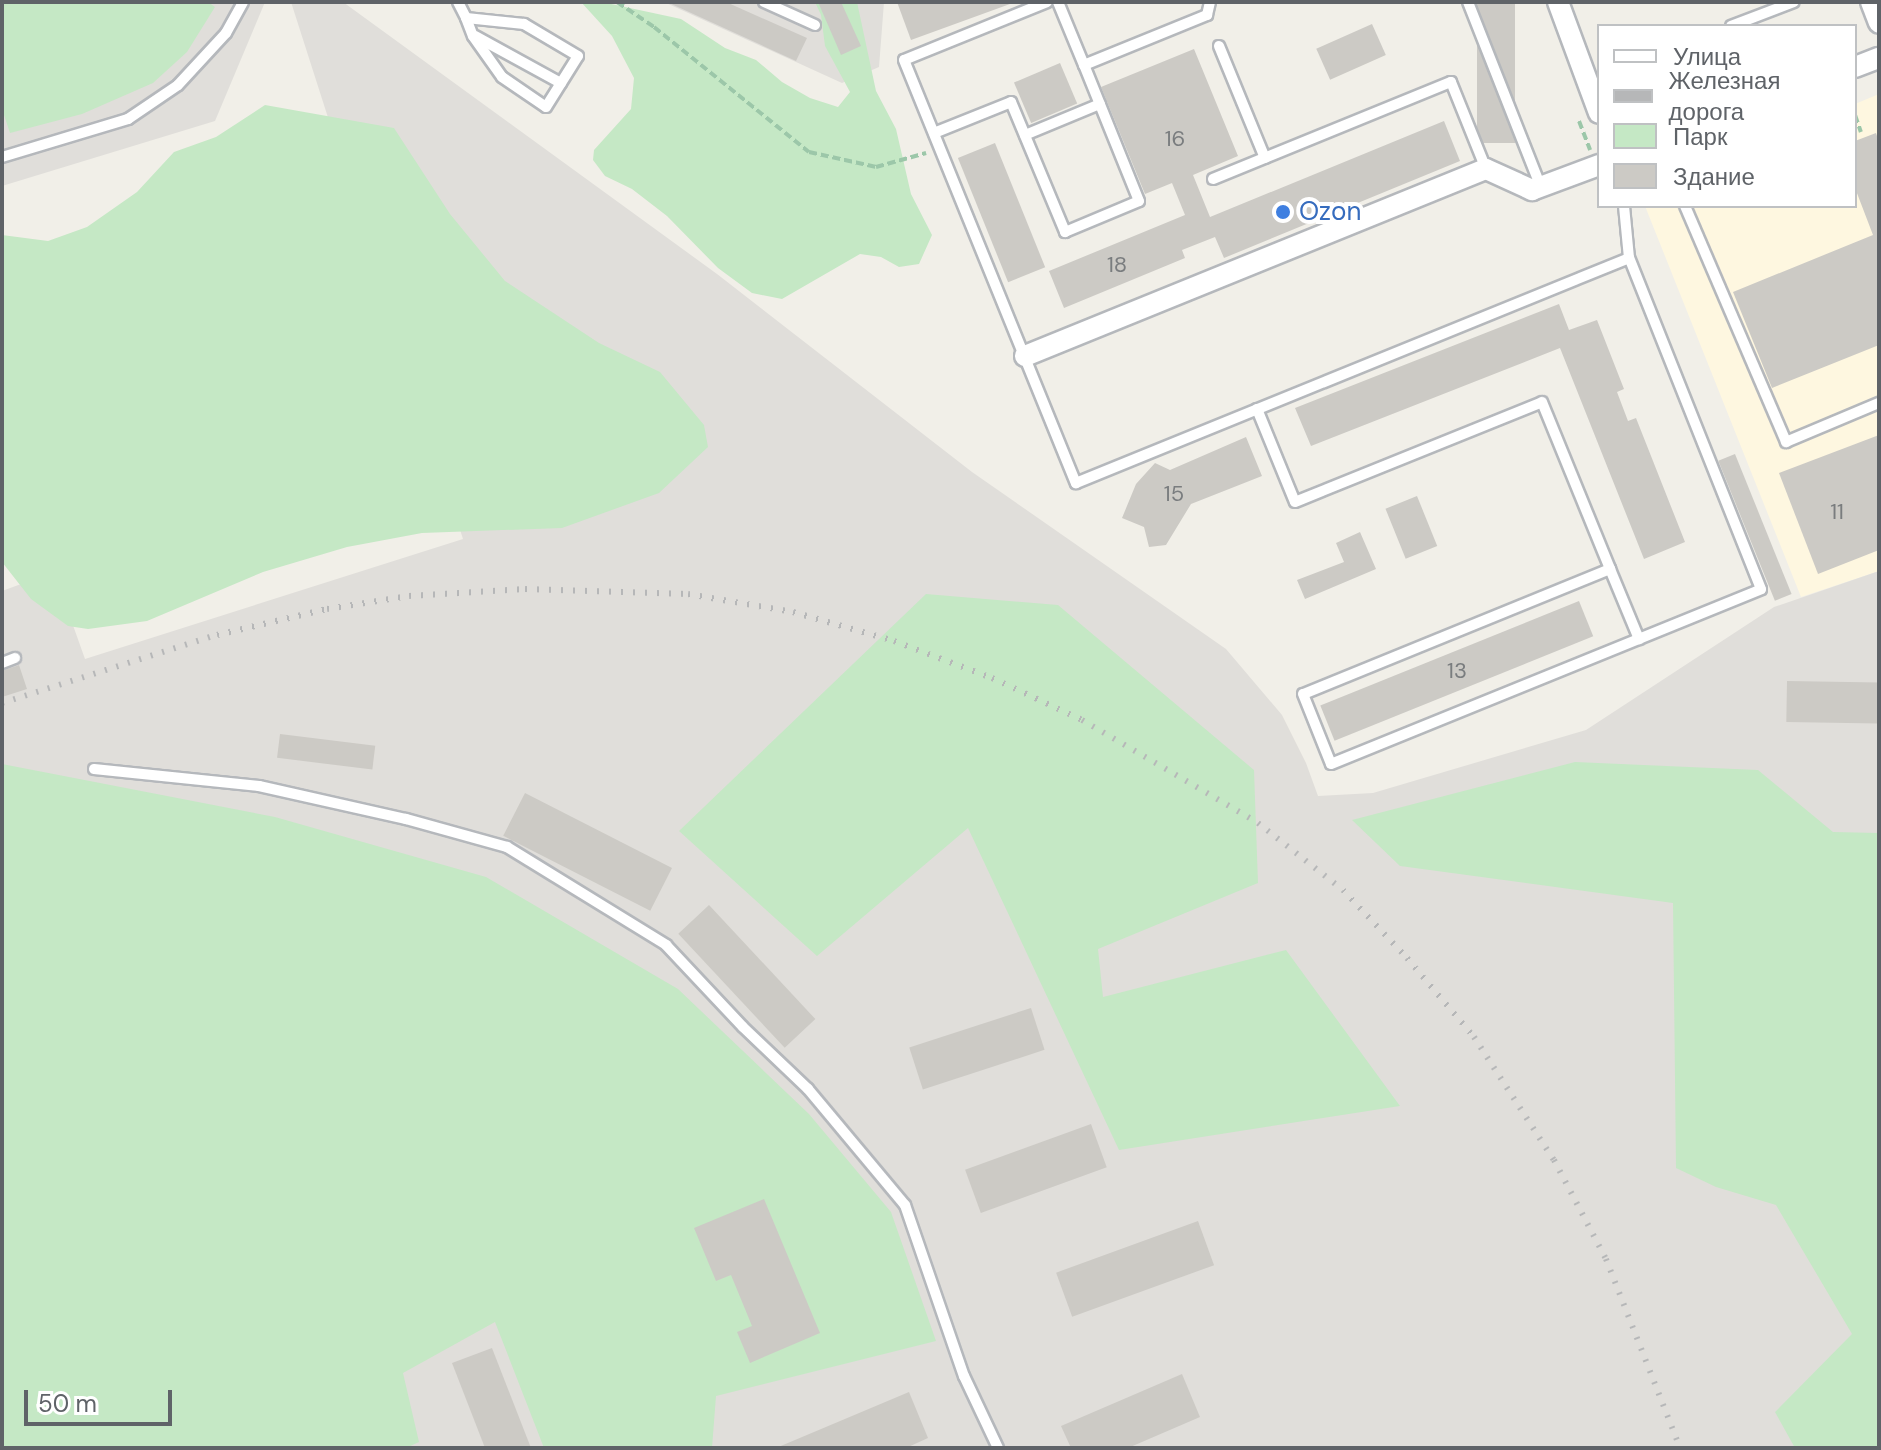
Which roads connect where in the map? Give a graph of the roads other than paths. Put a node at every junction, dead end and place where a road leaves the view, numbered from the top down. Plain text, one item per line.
1 (243, 2) edge
2 (458, 2) edge
3 (764, 2) edge
4 (1047, 2) edge
5 (1058, 2) edge
6 (1210, 2) edge
7 (1468, 2) edge
8 (1558, 2) edge
9 (1794, 2) edge
10 (1871, 2) edge
11 (466, 18) junction
12 (1879, 23) edge
13 (1736, 24) edge
14 (815, 25) dead end
15 (473, 36) junction
16 (1219, 46) dead end
17 (1879, 58) edge
18 (1084, 65) junction
19 (1857, 66) edge
20 (1593, 78) edge
21 (561, 83) junction
22 (1597, 101) edge
23 (1100, 104) junction
24 (934, 133) junction
25 (1025, 135) junction
26 (2, 157) edge
27 (1265, 158) junction
28 (1597, 166) edge
29 (1486, 169) junction
30 (1213, 179) dead end
31 (1541, 187) junction
32 (1624, 208) edge
33 (1686, 208) edge
34 (1629, 258) junction
35 (1025, 356) junction
36 (1879, 403) edge
37 (1257, 409) junction
38 (1610, 569) junction
39 (1639, 639) junction
40 (15, 658) dead end
41 (2, 663) edge
42 (94, 769) dead end
43 (998, 1448) edge

1 - 26 lane
2 - 11 lane
3 - 14 lane
4 - 24 lane
5 - 18 lane
6 - 18 lane
7 - 31 lane
8 - 20 street
9 - 13 lane
10 - 12 street
11 - 15 lane
11 - 21 lane
15 - 21 lane
15 - 21 lane
16 - 27 lane
17 - 19 street
18 - 23 lane
20 - 22 street
23 - 25 lane
23 - 25 lane
24 - 25 lane
24 - 35 lane
27 - 29 lane
27 - 30 lane
28 - 31 street
29 - 31 street
29 - 35 street
32 - 34 lane
33 - 36 lane
34 - 37 lane
34 - 39 lane
35 - 37 lane
37 - 38 lane
38 - 39 lane
38 - 39 lane
40 - 41 lane
42 - 43 lane

